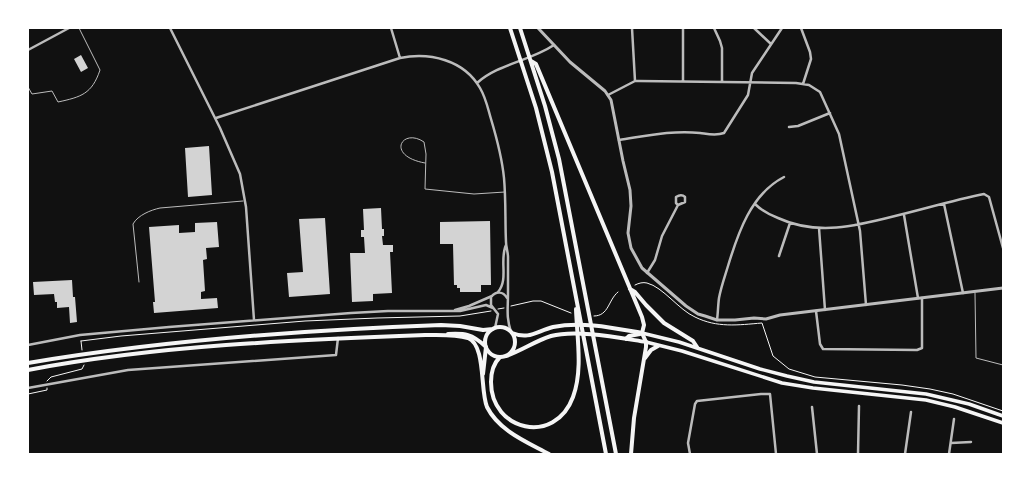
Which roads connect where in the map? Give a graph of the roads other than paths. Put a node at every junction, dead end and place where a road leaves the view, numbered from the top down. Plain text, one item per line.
1 (69, 28) edge
2 (79, 28) edge
3 (170, 28) edge
4 (391, 28) edge
5 (510, 28) edge
6 (520, 28) edge
7 (538, 28) edge
8 (632, 28) edge
9 (683, 28) edge
10 (714, 28) edge
11 (754, 28) edge
12 (782, 28) edge
13 (801, 28) edge
14 (771, 44) junction
15 (554, 45) junction
16 (28, 50) edge
17 (400, 58) junction
18 (531, 61) junction
19 (635, 81) junction
20 (683, 82) junction
21 (722, 82) junction
22 (750, 82) junction
23 (477, 83) junction
24 (803, 84) junction
25 (28, 87) edge
26 (608, 95) junction
27 (830, 113) junction
28 (216, 118) junction
29 (789, 127) dead end
30 (618, 140) junction
31 (425, 163) junction
32 (784, 177) dead end
33 (505, 192) junction
34 (246, 201) junction
35 (755, 204) junction
36 (944, 204) junction
37 (678, 205) junction
38 (904, 214) junction
39 (790, 223) junction
40 (858, 225) junction
41 (819, 228) junction
42 (506, 244) junction
43 (1003, 248) edge
44 (779, 256) dead end
45 (647, 272) junction
46 (139, 282) dead end
47 (1003, 288) edge
48 (630, 289) junction
49 (975, 292) junction
50 (498, 293) junction
51 (963, 294) junction
52 (576, 295) junction
53 (492, 296) junction
54 (920, 299) junction
55 (508, 300) junction
56 (866, 305) junction
57 (493, 308) junction
58 (455, 310) junction
59 (825, 310) junction
60 (816, 312) junction
61 (254, 320) junction
62 (717, 320) junction
63 (591, 327) junction
64 (494, 328) junction
65 (512, 333) junction
66 (642, 333) junction
67 (425, 335) junction
68 (338, 338) junction
69 (626, 339) junction
70 (646, 342) junction
71 (28, 345) edge
72 (486, 346) junction
73 (658, 346) junction
74 (697, 347) junction
75 (506, 356) junction
76 (500, 357) junction
77 (644, 360) junction
78 (28, 363) edge
79 (1003, 365) edge
80 (28, 370) edge
81 (482, 382) junction
82 (28, 388) edge
83 (859, 406) dead end
84 (812, 407) dead end
85 (911, 412) dead end
86 (1003, 416) edge
87 (954, 419) dead end
88 (1003, 423) edge
89 (951, 442) junction
90 (971, 442) dead end
91 (549, 454) edge
92 (606, 454) edge
93 (616, 454) edge
94 (630, 454) edge
95 (690, 454) edge
96 (776, 454) edge
97 (817, 454) edge
98 (858, 454) edge
99 (905, 454) edge
100 (949, 454) edge

1 - 16 street
2 - 25 lane
3 - 28 street
4 - 17 street
5 - 52 highway
6 - 18 highway
7 - 15 street
8 - 19 street
9 - 20 street
10 - 21 street
11 - 14 street
12 - 14 street
13 - 24 street
14 - 22 street
15 - 23 street
15 - 26 street
17 - 23 street
17 - 28 street
18 - 48 highway
18 - 63 highway
19 - 20 street
19 - 26 street
20 - 21 street
21 - 22 street
22 - 24 street
22 - 30 street
23 - 33 street
24 - 27 street
26 - 30 street
27 - 29 street
27 - 40 street
28 - 34 street
30 - 45 street
31 - 31 lane
31 - 33 lane
32 - 35 street
33 - 42 street
34 - 46 lane
34 - 61 street
35 - 39 street
35 - 62 street
36 - 38 street
36 - 43 street
36 - 51 street
37 - 37 street
37 - 45 street
38 - 40 street
38 - 54 street
39 - 41 street
39 - 44 street
40 - 41 street
40 - 56 street
41 - 59 street
42 - 50 street
42 - 55 street
45 - 62 street
47 - 49 street
48 - 66 highway
48 - 74 highway
49 - 51 street
49 - 79 lane
50 - 53 street
50 - 55 street
51 - 54 street
52 - 76 highway
52 - 92 highway
53 - 57 street
53 - 58 street
54 - 56 street
54 - 60 street
55 - 65 street
56 - 59 street
57 - 58 street
57 - 64 street
58 - 61 street
59 - 60 street
60 - 62 street
61 - 71 street
63 - 65 highway
63 - 66 highway
63 - 93 highway
64 - 65 highway
64 - 72 highway
64 - 78 highway
65 - 75 highway
66 - 69 highway
66 - 70 highway
66 - 74 main road
67 - 68 highway
67 - 72 highway
67 - 81 highway
68 - 80 highway
68 - 82 street
69 - 70 highway
69 - 75 highway
70 - 73 main road
70 - 77 highway
72 - 76 highway
72 - 81 highway
73 - 77 highway
73 - 88 main road
74 - 86 main road
75 - 76 highway
77 - 94 highway
81 - 91 highway
83 - 98 street
84 - 97 street
85 - 99 street
87 - 89 street
89 - 90 street
89 - 100 street
95 - 96 street

